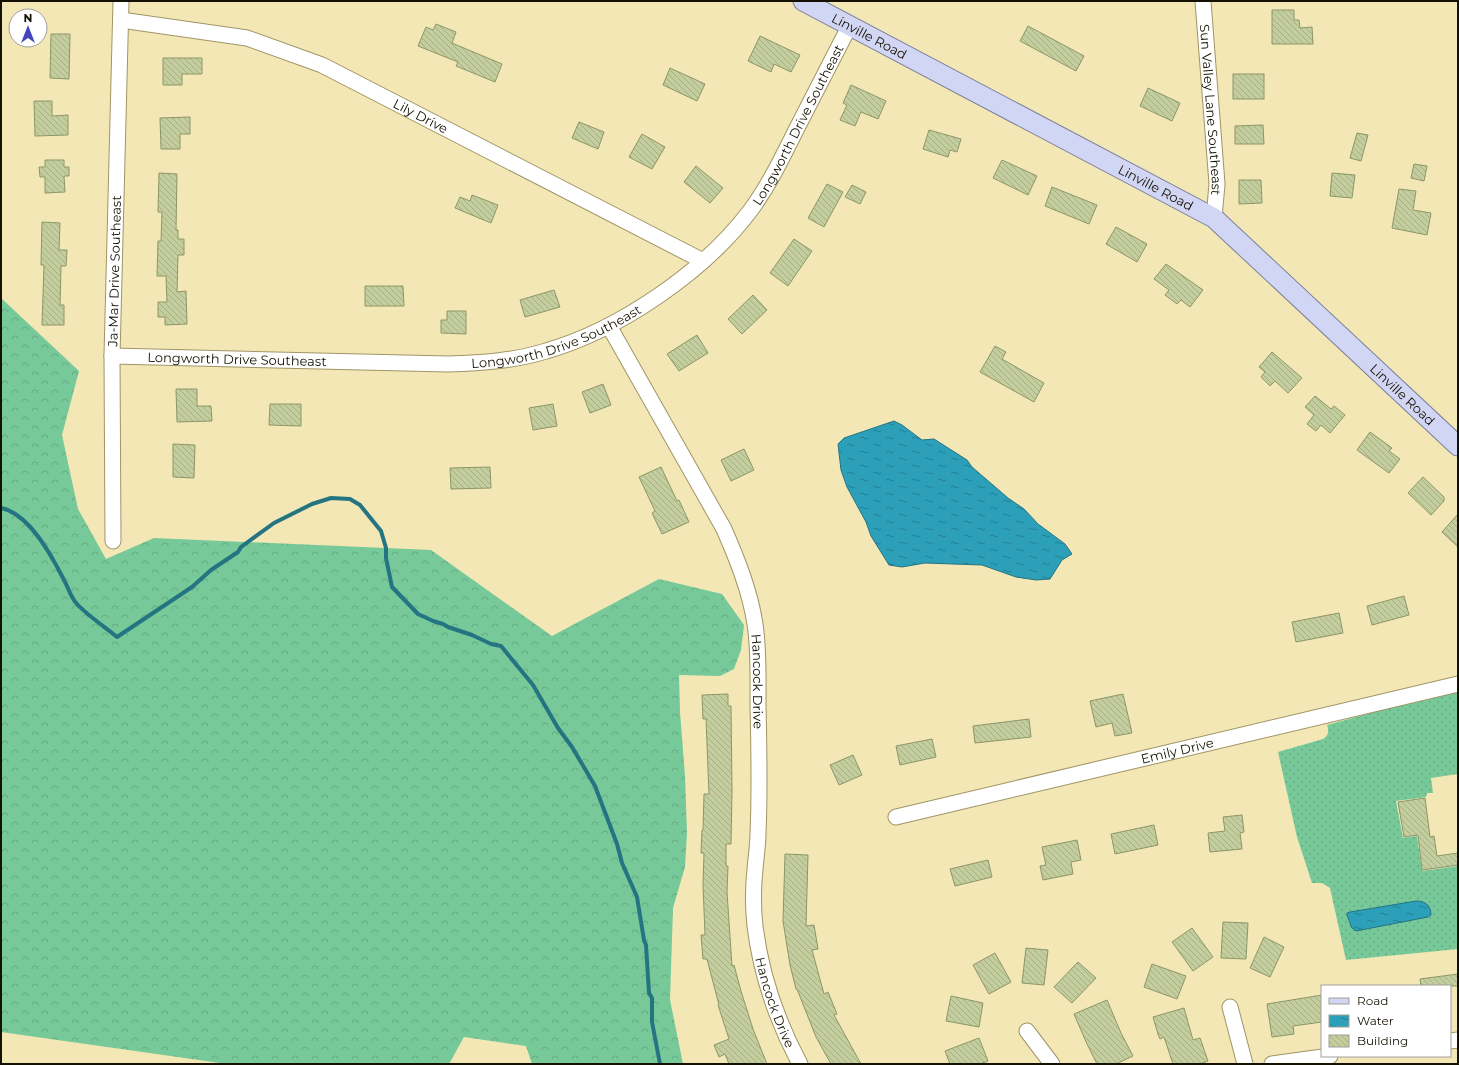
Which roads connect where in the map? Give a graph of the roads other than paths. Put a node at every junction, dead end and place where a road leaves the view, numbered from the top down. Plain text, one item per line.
1 (121, 1) edge
2 (803, 1) edge
3 (1203, 1) edge
4 (121, 20) junction
5 (850, 26) junction
6 (1214, 218) junction
7 (703, 261) junction
8 (609, 326) junction
9 (112, 356) junction
10 (1458, 446) edge
11 (113, 541) dead end
12 (1458, 684) edge
13 (896, 817) dead end
14 (1230, 1007) dead end
15 (1027, 1031) dead end
16 (1323, 1057) edge
17 (800, 1064) edge
18 (1052, 1064) edge
19 (1245, 1064) edge
20 (1272, 1064) edge

1 - 4 street, Ja-Mar Drive Southeast
2 - 5 main road, Linville Road
3 - 6 street, Sun Valley Lane Southeast
4 - 7 street, Lily Drive
4 - 9 street, Ja-Mar Drive Southeast
5 - 6 main road, Linville Road
5 - 7 street, Longworth Drive Southeast
6 - 10 main road, Linville Road
7 - 8 street, Longworth Drive Southeast
8 - 9 street, Longworth Drive Southeast
8 - 17 street, Hancock Drive
9 - 11 street, Ja-Mar Drive Southeast
12 - 13 street, Emily Drive
14 - 19 street
15 - 18 street
16 - 20 street

